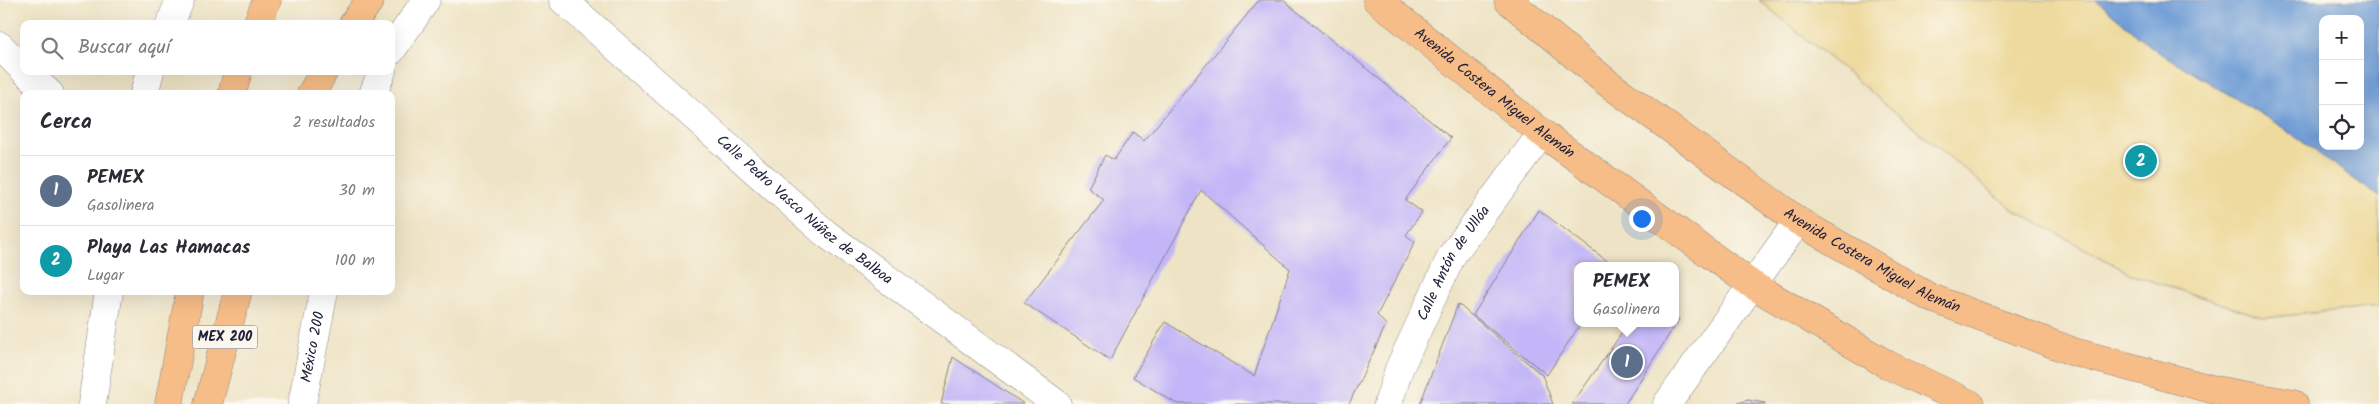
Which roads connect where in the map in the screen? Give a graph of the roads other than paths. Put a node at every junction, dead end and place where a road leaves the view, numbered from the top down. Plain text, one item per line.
1 (180, 0) edge
2 (267, 0) edge
3 (370, 0) edge
4 (426, 0) edge
5 (563, 0) edge
6 (1377, 0) edge
7 (1508, 0) edge
8 (172, 20) edge
9 (259, 20) edge
10 (357, 20) edge
11 (395, 45) edge
12 (0, 46) edge
13 (20, 66) edge
14 (29, 75) edge
15 (149, 75) edge
16 (237, 75) edge
17 (322, 75) edge
18 (380, 75) edge
19 (46, 90) edge
20 (145, 90) edge
21 (233, 90) edge
22 (314, 90) edge
23 (375, 90) edge
24 (1542, 133) junction
25 (1798, 221) junction
26 (1751, 284) junction
27 (108, 295) edge
28 (189, 295) edge
29 (237, 295) edge
30 (323, 295) edge
31 (171, 393) edge
32 (210, 393) edge
33 (92, 404) edge
34 (302, 404) edge
35 (1057, 404) edge
36 (1388, 404) edge
37 (1667, 404) edge
38 (1970, 404) edge
39 (2294, 404) edge

1 - 8 street
2 - 9 main road
3 - 10 main road
4 - 11 street
5 - 35 street, Calle Pedro Vasco Núñez de Balboa
6 - 24 main road, Avenida Costera Miguel Alemán
7 - 25 main road, Avenida Costera Miguel Alemán
12 - 13 street
14 - 19 street
15 - 20 street
16 - 21 main road
17 - 22 main road
18 - 23 street
24 - 26 main road, Avenida Costera Miguel Alemán
24 - 36 street, Calle Antón de Ullóa
25 - 26 street
25 - 39 main road, Avenida Costera Miguel Alemán
26 - 37 street
26 - 38 main road, Avenida Costera Miguel Alemán
27 - 33 street
28 - 31 main road, MEX 200
29 - 32 main road, MEX 200
30 - 34 street, México 200

